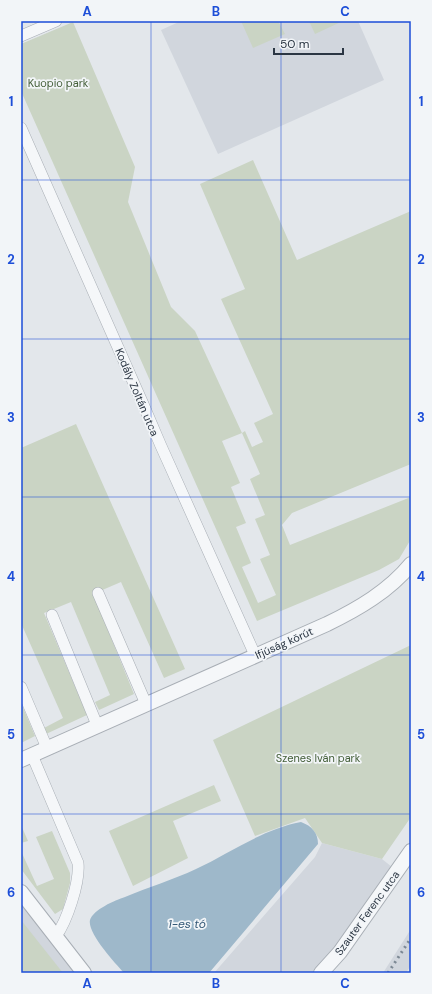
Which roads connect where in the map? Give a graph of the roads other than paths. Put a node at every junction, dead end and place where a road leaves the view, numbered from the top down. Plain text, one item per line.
1 (56, 21) edge
2 (21, 36) edge
3 (21, 128) edge
4 (411, 564) edge
5 (98, 593) dead end
6 (52, 615) dead end
7 (255, 656) junction
8 (21, 687) edge
9 (146, 704) junction
10 (97, 725) junction
11 (47, 748) junction
12 (26, 757) edge
13 (411, 852) edge
14 (21, 892) edge
15 (56, 936) junction
16 (84, 973) edge
17 (321, 973) edge

1 - 2 street
3 - 7 street, Kodály Zoltán utca
4 - 7 street, Ifjúság körút
5 - 9 street
6 - 10 street
7 - 9 street, Ifjúság körút
8 - 11 street
9 - 10 street, Ifjúság körút
10 - 11 street, Ifjúság körút
11 - 12 street, Ifjúság körút
12 - 15 street, Ifjúság körút
13 - 17 street, Szauter Ferenc utca
14 - 15 street
15 - 16 street

